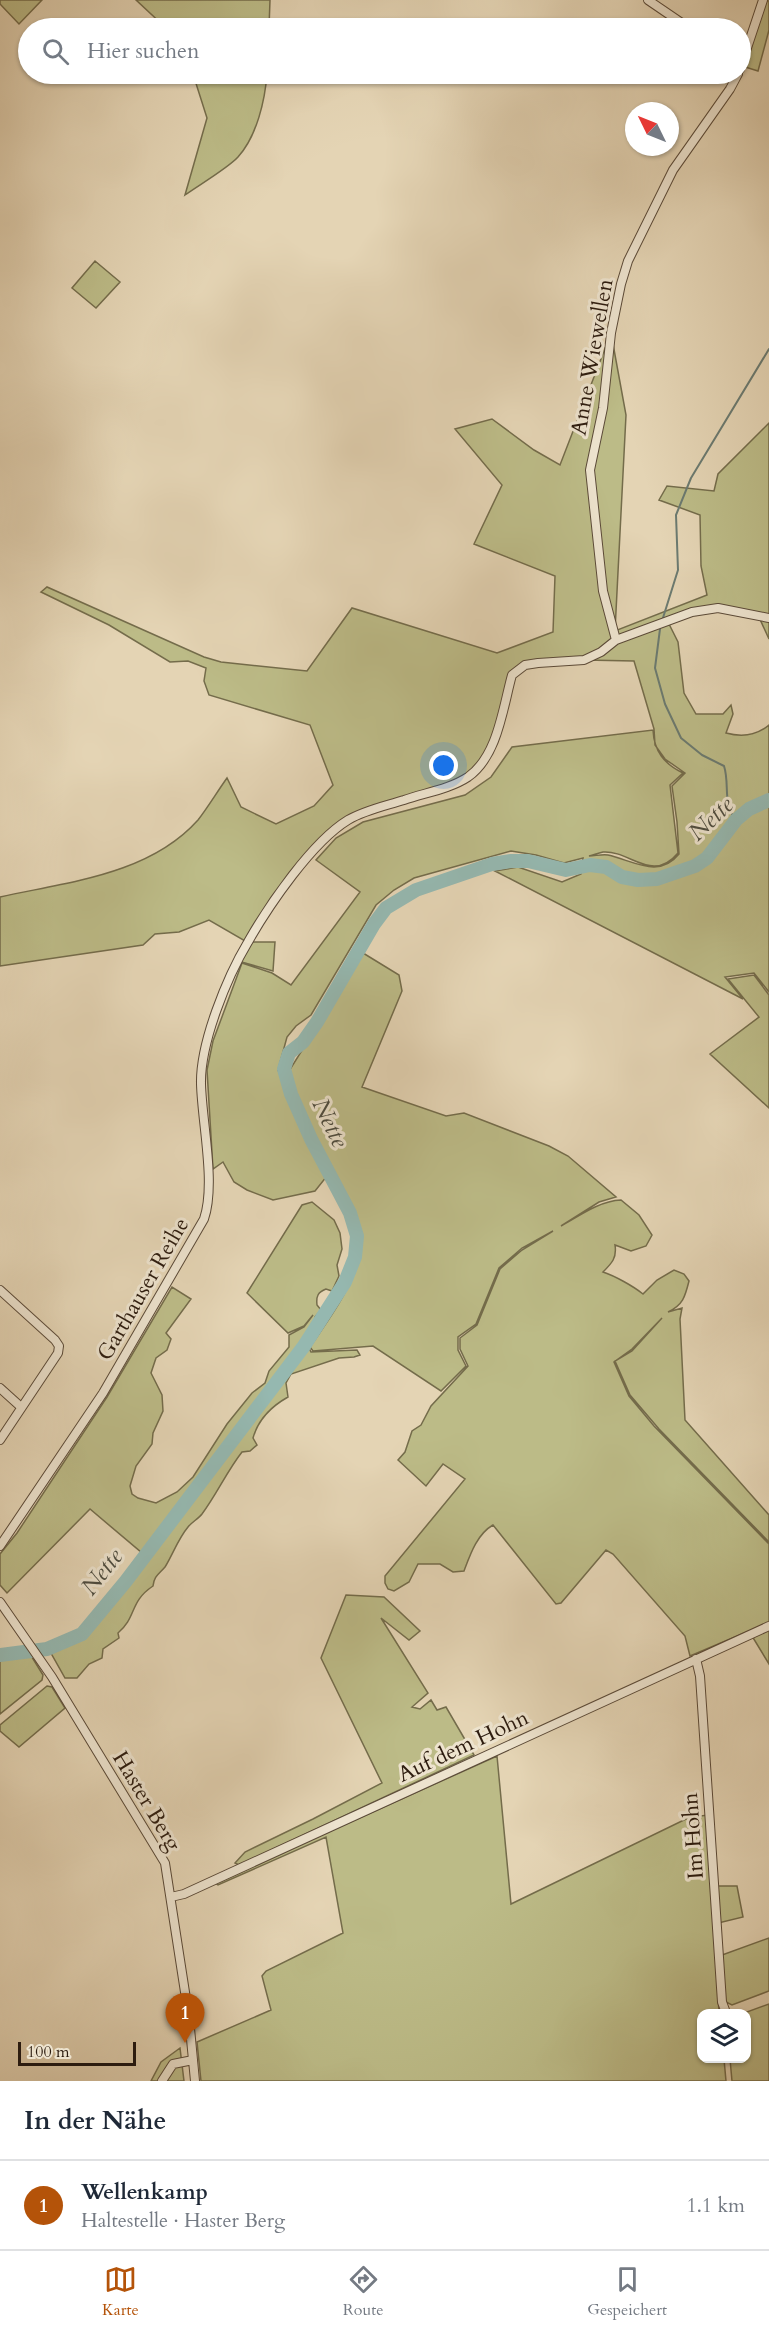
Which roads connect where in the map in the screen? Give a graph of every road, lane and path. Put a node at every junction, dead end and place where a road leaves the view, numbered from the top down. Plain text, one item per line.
1 (648, 0) edge
2 (763, 0) edge
3 (674, 18) edge
4 (751, 35) edge
5 (732, 84) edge
6 (769, 618) edge
7 (616, 640) junction
8 (0, 1290) edge
9 (0, 1388) edge
10 (21, 1407) junction
11 (0, 1440) edge
12 (0, 1546) edge
13 (0, 1602) edge
14 (769, 1626) edge
15 (696, 1659) junction
16 (171, 1897) junction
17 (725, 2009) edge
18 (193, 2060) junction
19 (162, 2081) edge
20 (195, 2081) edge

1 - 3 street
2 - 4 street, Anne Wiewellen
5 - 7 street, Anne Wiewellen
6 - 7 street, Garthauser Reihe
7 - 12 street, Garthauser Reihe
8 - 10 street
9 - 10 street
10 - 11 street
13 - 16 street, Haster Berg
14 - 15 street, Auf dem Hohn
15 - 16 street, Auf dem Hohn
15 - 17 street, Im Hohn
16 - 18 street, Haster Berg
18 - 19 street
18 - 20 street, Haster Berg

